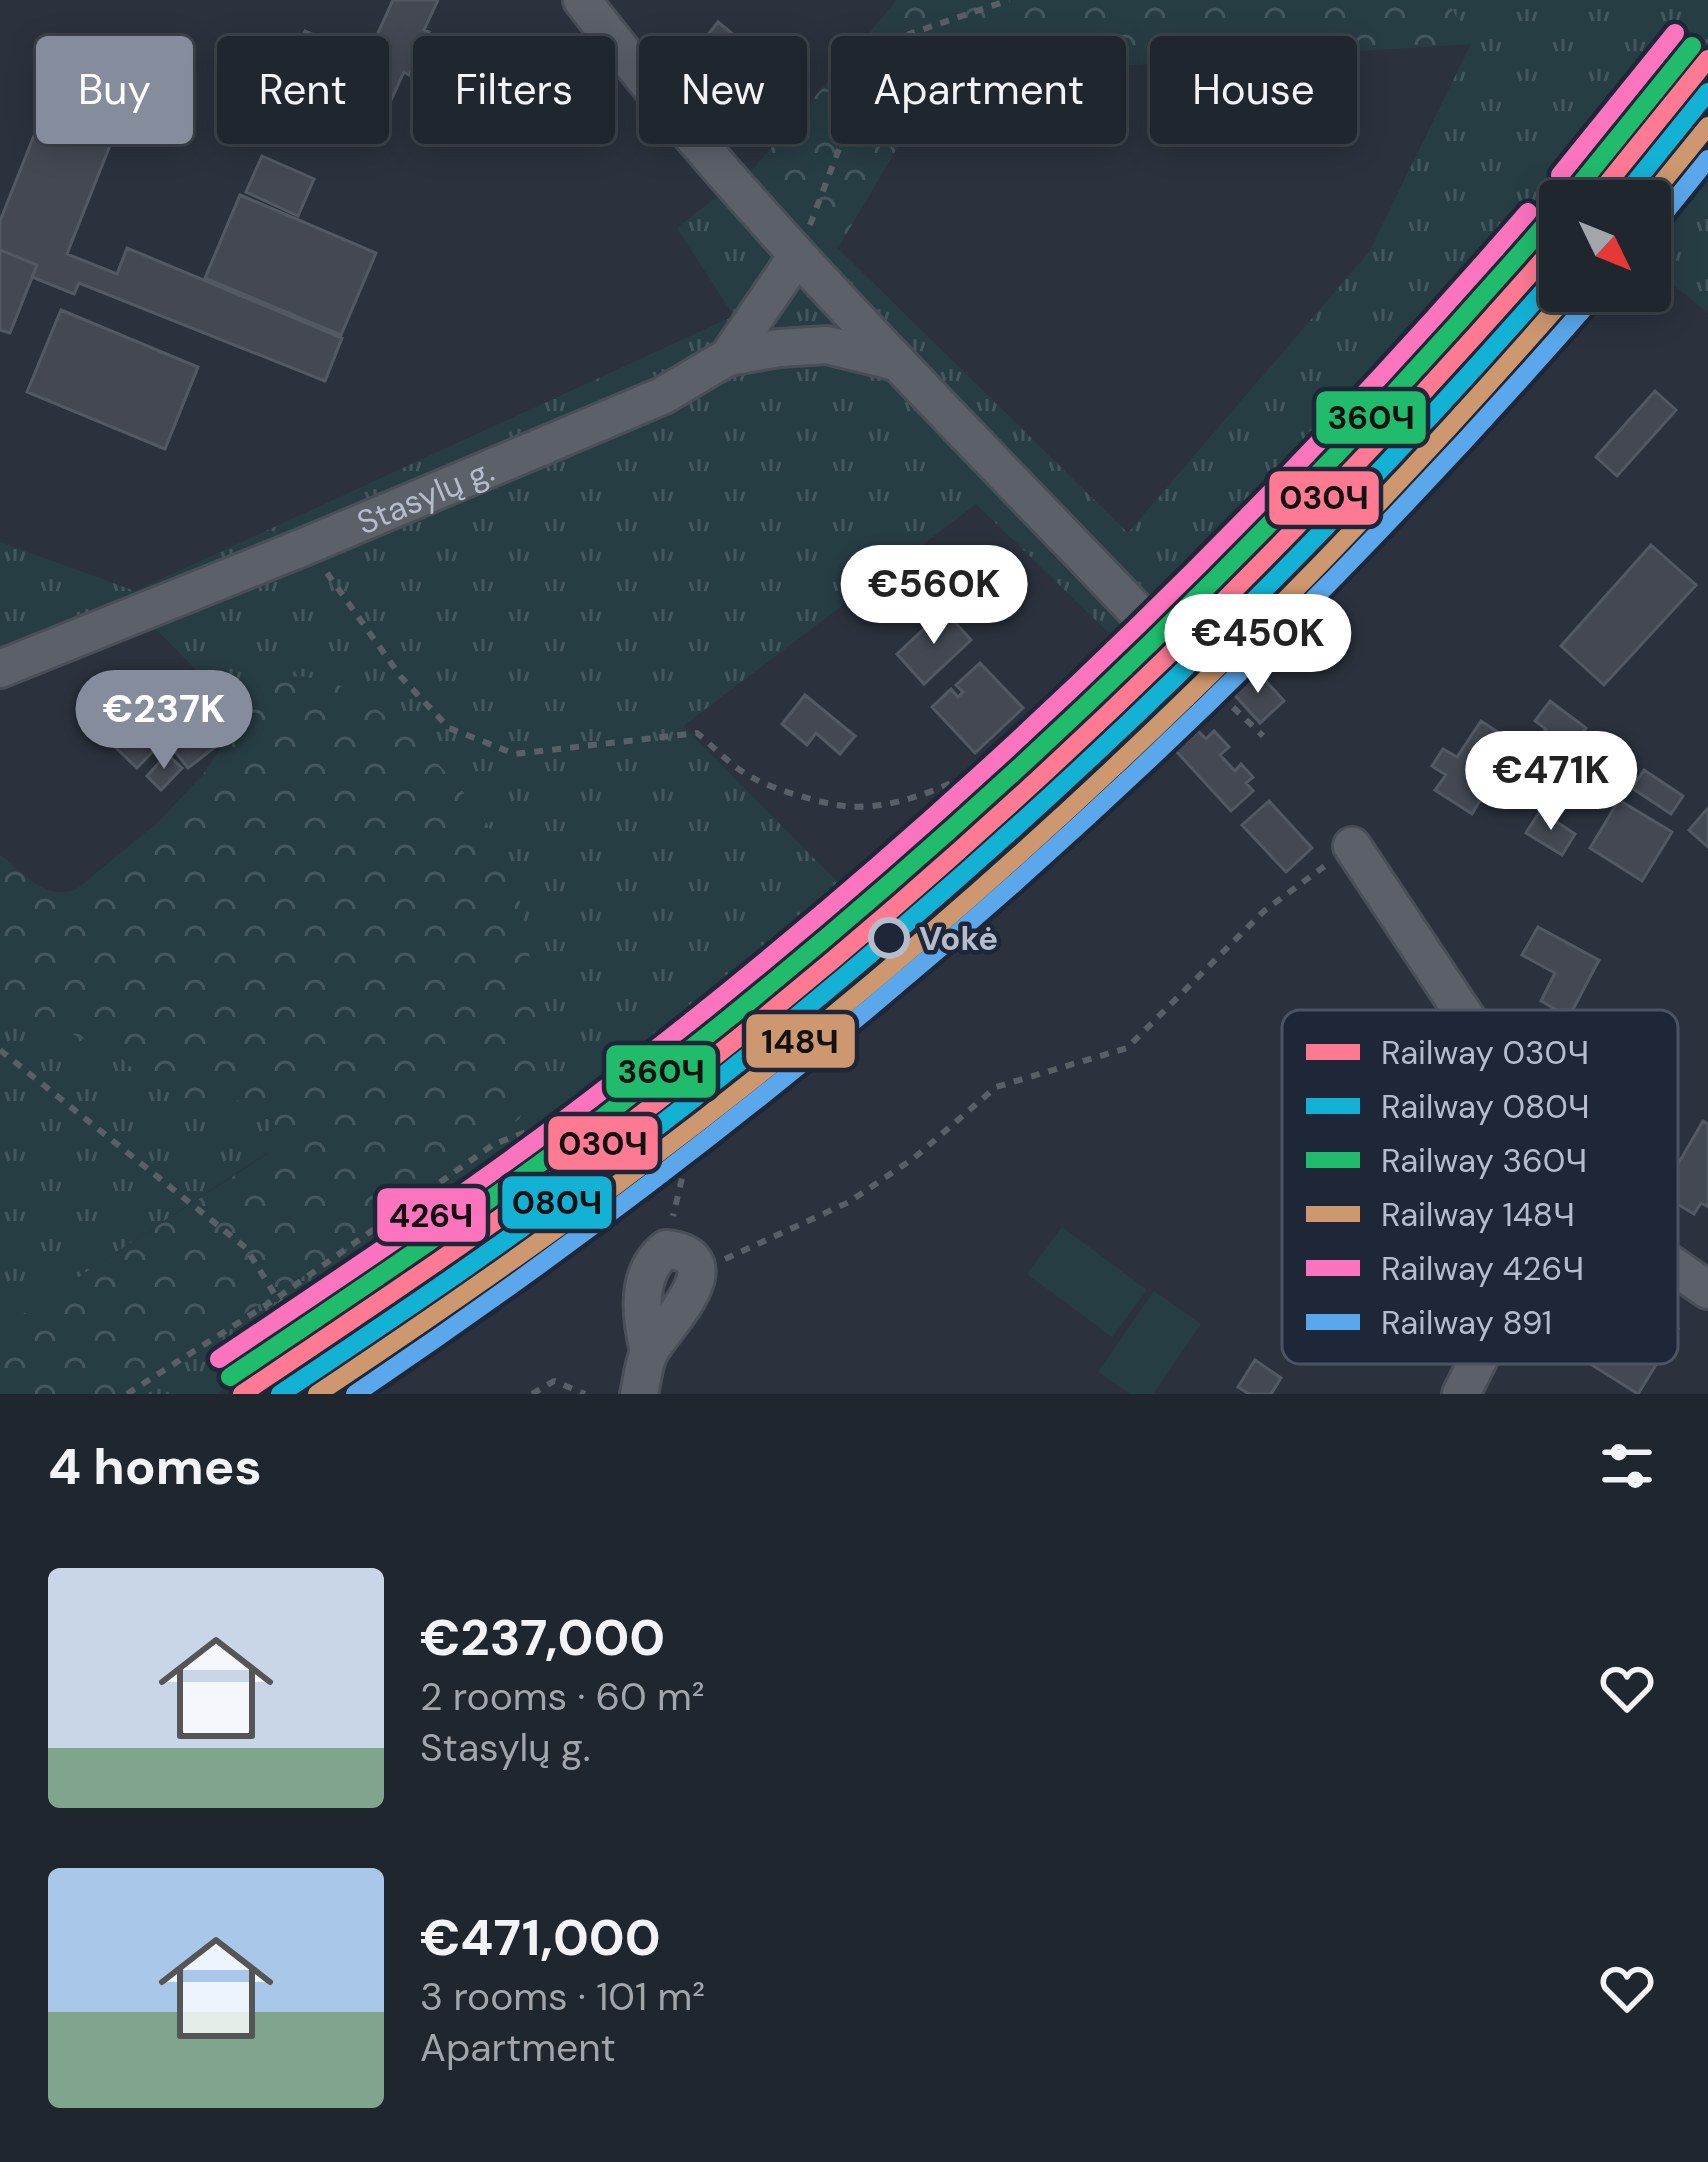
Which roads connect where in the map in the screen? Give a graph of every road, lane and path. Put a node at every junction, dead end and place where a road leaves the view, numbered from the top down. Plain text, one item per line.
1 (582, 0) edge
2 (1009, 0) edge
3 (797, 256) junction
4 (728, 357) junction
5 (897, 362) junction
6 (306, 546) junction
7 (1145, 620) junction
8 (0, 669) edge
9 (1263, 736) dead end
10 (1352, 845) joint
11 (1461, 1010) edge
12 (0, 1050) edge
13 (666, 1249) junction
14 (518, 1269) dead end
15 (1678, 1269) edge
16 (697, 1277) junction
17 (1708, 1290) edge
18 (277, 1298) junction
19 (649, 1352) junction
20 (1476, 1364) edge
21 (374, 1387) junction
22 (127, 1394) edge
23 (363, 1394) edge
24 (386, 1394) edge
25 (532, 1394) edge
26 (585, 1394) edge
27 (638, 1394) edge
28 (1461, 1394) edge

1 - 3 street
2 - 3 path
3 - 4 street, Stasylų g.
3 - 5 street
4 - 5 street
4 - 6 street, Stasylų g.
5 - 7 street
6 - 7 path
6 - 8 street, Stasylų g.
7 - 9 path
10 - 11 street
10 - 16 path
12 - 18 path
13 - 16 street
13 - 18 path
13 - 19 street
14 - 21 path
15 - 17 street
16 - 19 street
18 - 21 path
18 - 22 path
19 - 27 street
20 - 28 street
21 - 23 path
21 - 24 path
25 - 26 path

